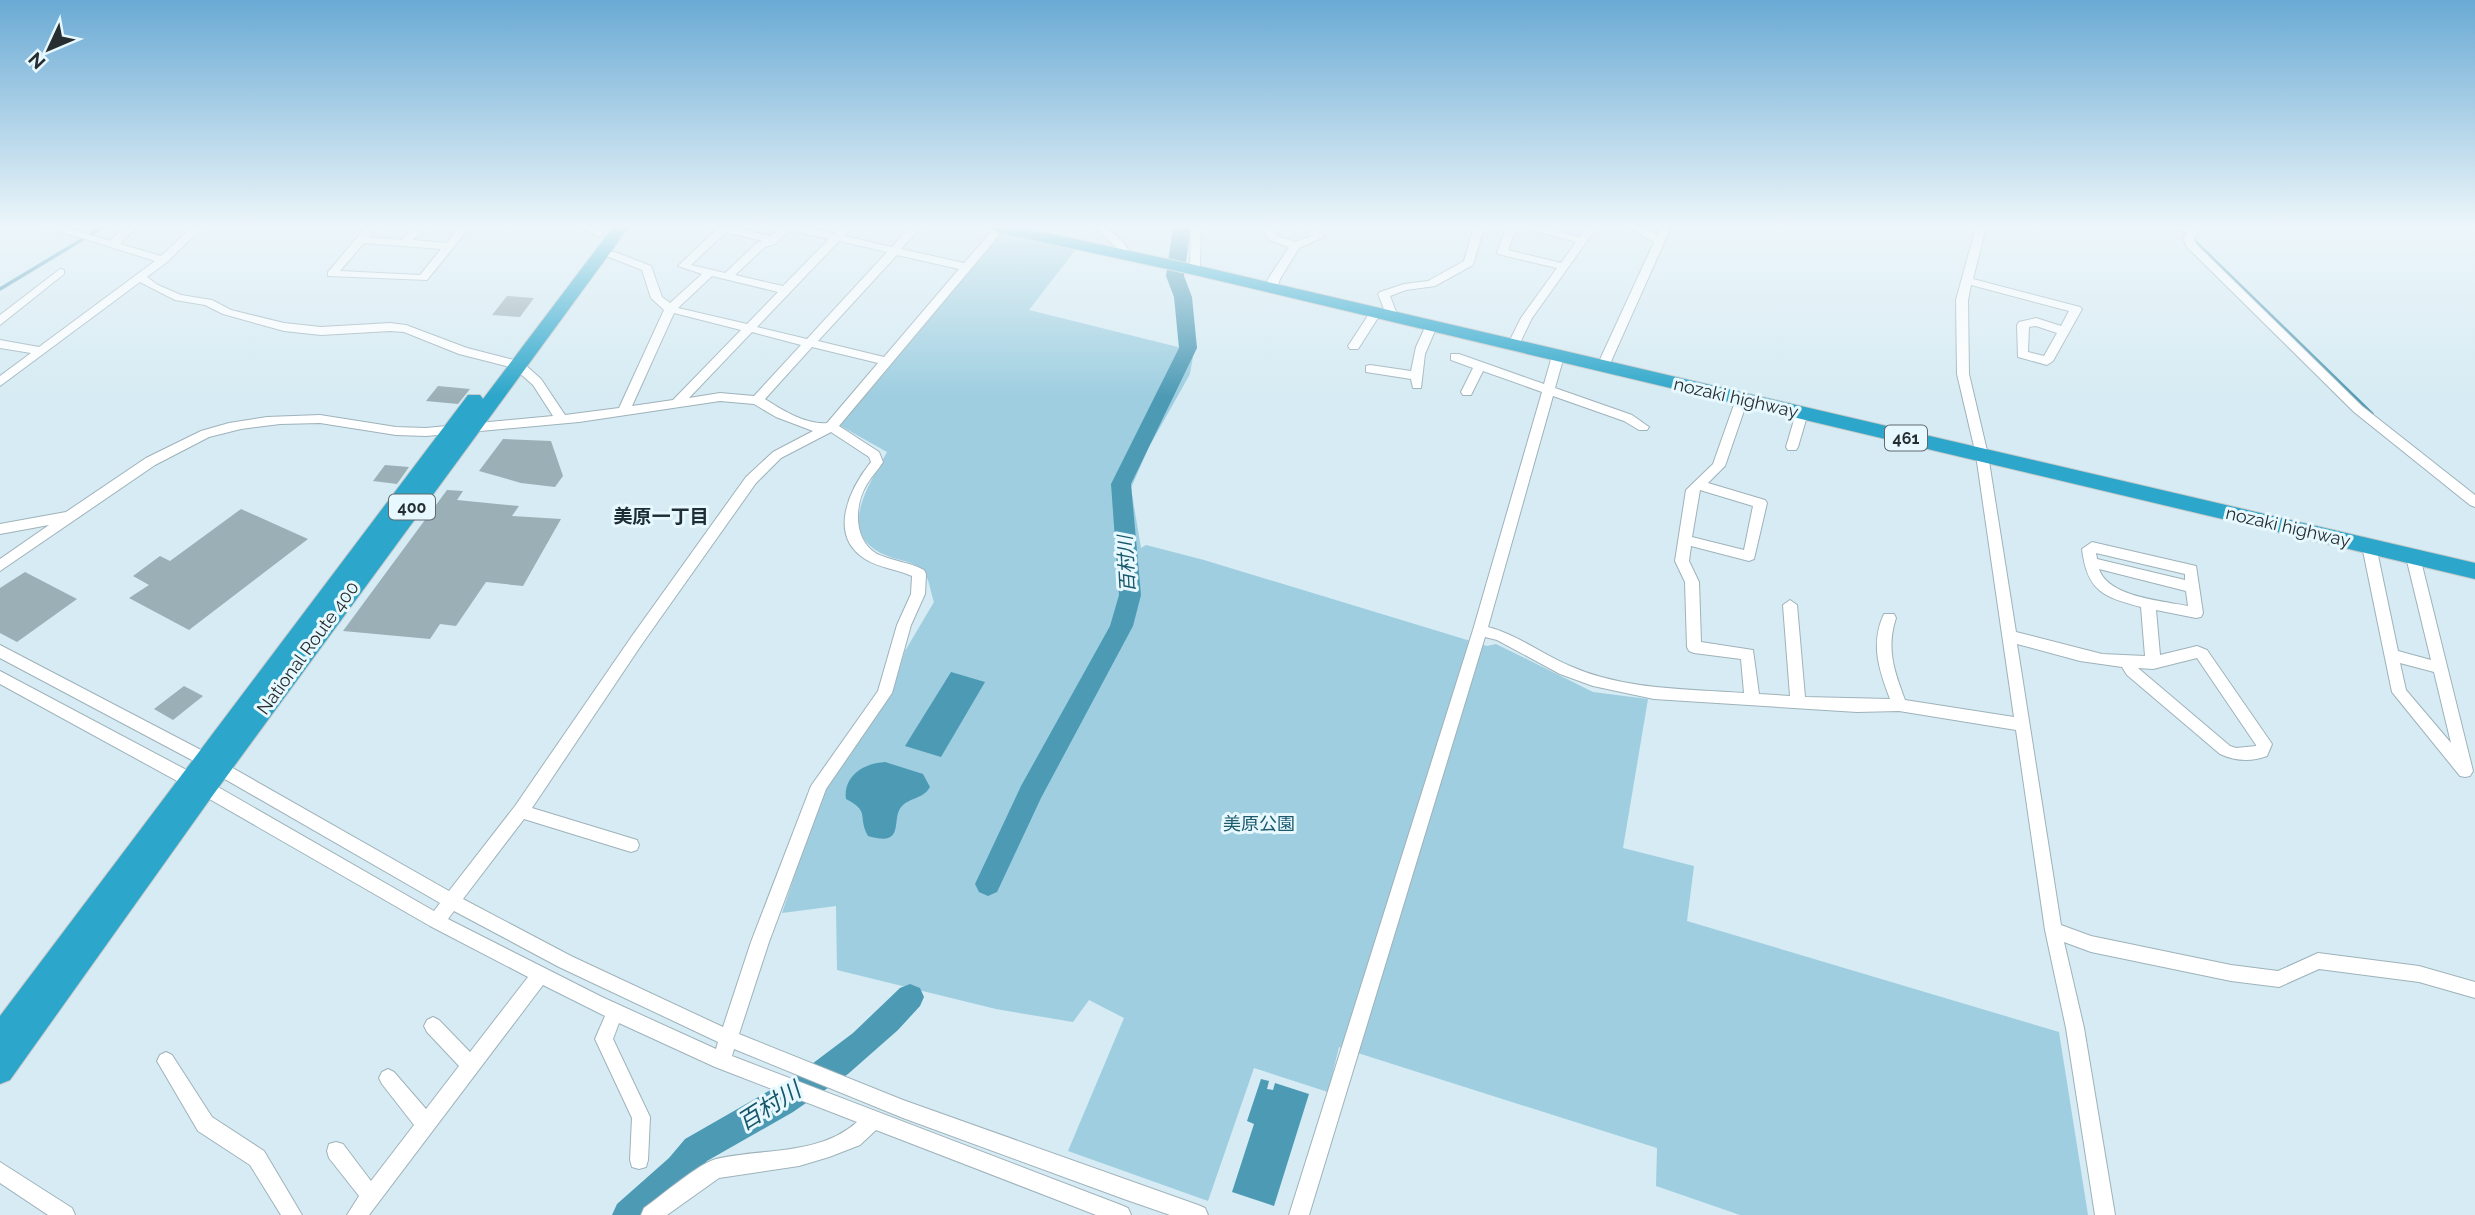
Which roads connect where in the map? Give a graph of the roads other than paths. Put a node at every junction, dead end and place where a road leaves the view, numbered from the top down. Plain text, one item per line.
1 (46, 284) edge
2 (131, 284) edge
3 (149, 284) edge
4 (565, 284) edge
5 (652, 284) edge
6 (697, 284) edge
7 (759, 284) edge
8 (791, 284) edge
9 (864, 284) edge
10 (951, 284) edge
11 (1251, 284) edge
12 (1273, 284) edge
13 (1432, 284) edge
14 (1553, 284) edge
15 (1640, 284) edge
16 (1966, 284) edge
17 (1978, 284) edge
18 (2230, 284) edge
19 (1272, 289) junction
20 (785, 290) junction
21 (670, 309) junction
22 (1383, 315) junction
23 (0, 321) edge
24 (1431, 326) junction
25 (748, 328) junction
26 (2064, 331) dead end
27 (809, 343) junction
28 (0, 344) edge
29 (1354, 346) dead end
30 (1513, 346) junction
31 (41, 351) junction
32 (1558, 356) junction
33 (1455, 357) dead end
34 (884, 361) junction
35 (510, 363) junction
36 (1480, 366) junction
37 (1602, 366) junction
38 (1370, 369) dead end
39 (0, 382) edge
40 (1548, 390) junction
41 (1466, 392) dead end
42 (1742, 399) junction
43 (757, 400) junction
44 (678, 402) junction
45 (624, 412) junction
46 (1802, 413) junction
47 (561, 419) junction
48 (472, 426) junction
49 (831, 427) junction
50 (1643, 427) dead end
51 (452, 428) junction
52 (1792, 447) dead end
53 (1982, 455) junction
54 (1698, 485) junction
55 (2475, 502) edge
56 (67, 517) junction
57 (0, 529) edge
58 (1685, 540) junction
59 (2369, 547) junction
60 (2413, 557) junction
61 (0, 566) edge
62 (2475, 571) edge
63 (2148, 603) junction
64 (1790, 605) dead end
65 (1889, 618) dead end
66 (1480, 630) junction
67 (2010, 636) junction
68 (0, 651) edge
69 (2391, 655) junction
70 (2127, 663) junction
71 (2153, 663) junction
72 (2440, 668) junction
73 (0, 677) edge
74 (1752, 698) junction
75 (1798, 702) junction
76 (1899, 705) junction
77 (2022, 725) junction
78 (205, 774) junction
79 (521, 811) junction
80 (631, 845) dead end
81 (450, 901) junction
82 (436, 921) junction
83 (2053, 930) junction
84 (540, 975) junction
85 (2475, 990) edge
86 (615, 1012) junction
87 (433, 1026) dead end
88 (0, 1038) edge
89 (728, 1039) junction
90 (166, 1061) dead end
91 (721, 1061) junction
92 (471, 1066) junction
93 (0, 1071) edge
94 (387, 1078) dead end
95 (872, 1121) junction
96 (426, 1124) junction
97 (336, 1151) dead end
98 (639, 1160) dead end
99 (0, 1172) edge
100 (371, 1196) junction
101 (65, 1215) edge
102 (292, 1215) edge
103 (357, 1215) edge
104 (651, 1215) edge
105 (1121, 1215) edge
106 (1198, 1215) edge
107 (1299, 1215) edge
108 (2105, 1215) edge

1 - 23 street
2 - 31 street
3 - 35 street
4 - 35 highway, National Route 400 / 400
5 - 21 street
6 - 21 street
7 - 20 street
8 - 20 street
9 - 27 street
10 - 34 street
11 - 19 highway, nozaki highway / 461
12 - 19 street
13 - 22 street
14 - 30 street
15 - 37 street
16 - 53 street
17 - 26 street
18 - 55 street
19 - 22 highway, nozaki highway / 461
20 - 25 street
21 - 25 street
21 - 45 street
22 - 24 highway, nozaki highway / 461
22 - 29 street
24 - 30 highway, nozaki highway / 461
24 - 38 street
25 - 27 street
25 - 44 street
27 - 34 street
27 - 43 street
28 - 31 street
30 - 32 highway, nozaki highway / 461
31 - 39 street
32 - 37 highway, nozaki highway / 461
32 - 40 street
33 - 36 street
34 - 49 street
35 - 47 street
35 - 48 highway, National Route 400 / 400
35 - 51 highway, National Route 400 / 400
36 - 40 street
36 - 41 street
37 - 42 highway, nozaki highway / 461
40 - 50 street
40 - 66 street
42 - 46 highway, nozaki highway / 461
42 - 54 street
43 - 44 street
43 - 49 street
44 - 45 street
45 - 47 street
46 - 52 street
46 - 53 highway, nozaki highway / 461
47 - 48 street
48 - 51 street
48 - 78 highway, National Route 400 / 400
49 - 79 street
49 - 89 street
51 - 56 street
51 - 78 highway, National Route 400 / 400
53 - 59 highway, nozaki highway / 461
53 - 67 street
54 - 58 street
54 - 58 street
56 - 57 street
56 - 61 street
58 - 74 street
59 - 60 highway, nozaki highway / 461
59 - 69 street
60 - 62 highway, nozaki highway / 461
60 - 72 street
63 - 63 street
63 - 71 street
64 - 75 street
65 - 76 street
66 - 74 street
66 - 107 street
67 - 70 street
67 - 77 street
68 - 78 street
69 - 72 street
69 - 72 street
70 - 71 street
70 - 71 street
73 - 78 street
74 - 75 street
75 - 76 street
76 - 77 street
77 - 83 street
78 - 81 street
78 - 82 street
78 - 88 highway, National Route 400 / 400
78 - 93 highway, National Route 400 / 400
79 - 80 street
79 - 81 street
81 - 82 street
81 - 89 street
82 - 84 street
83 - 85 street
83 - 108 street
84 - 86 street
84 - 92 street
86 - 91 street
86 - 98 street
87 - 92 street
89 - 91 street
89 - 106 street
90 - 102 street
91 - 95 street
92 - 96 street
94 - 96 street
95 - 104 street
95 - 105 street
96 - 100 street
97 - 100 street
99 - 101 street
100 - 103 street

